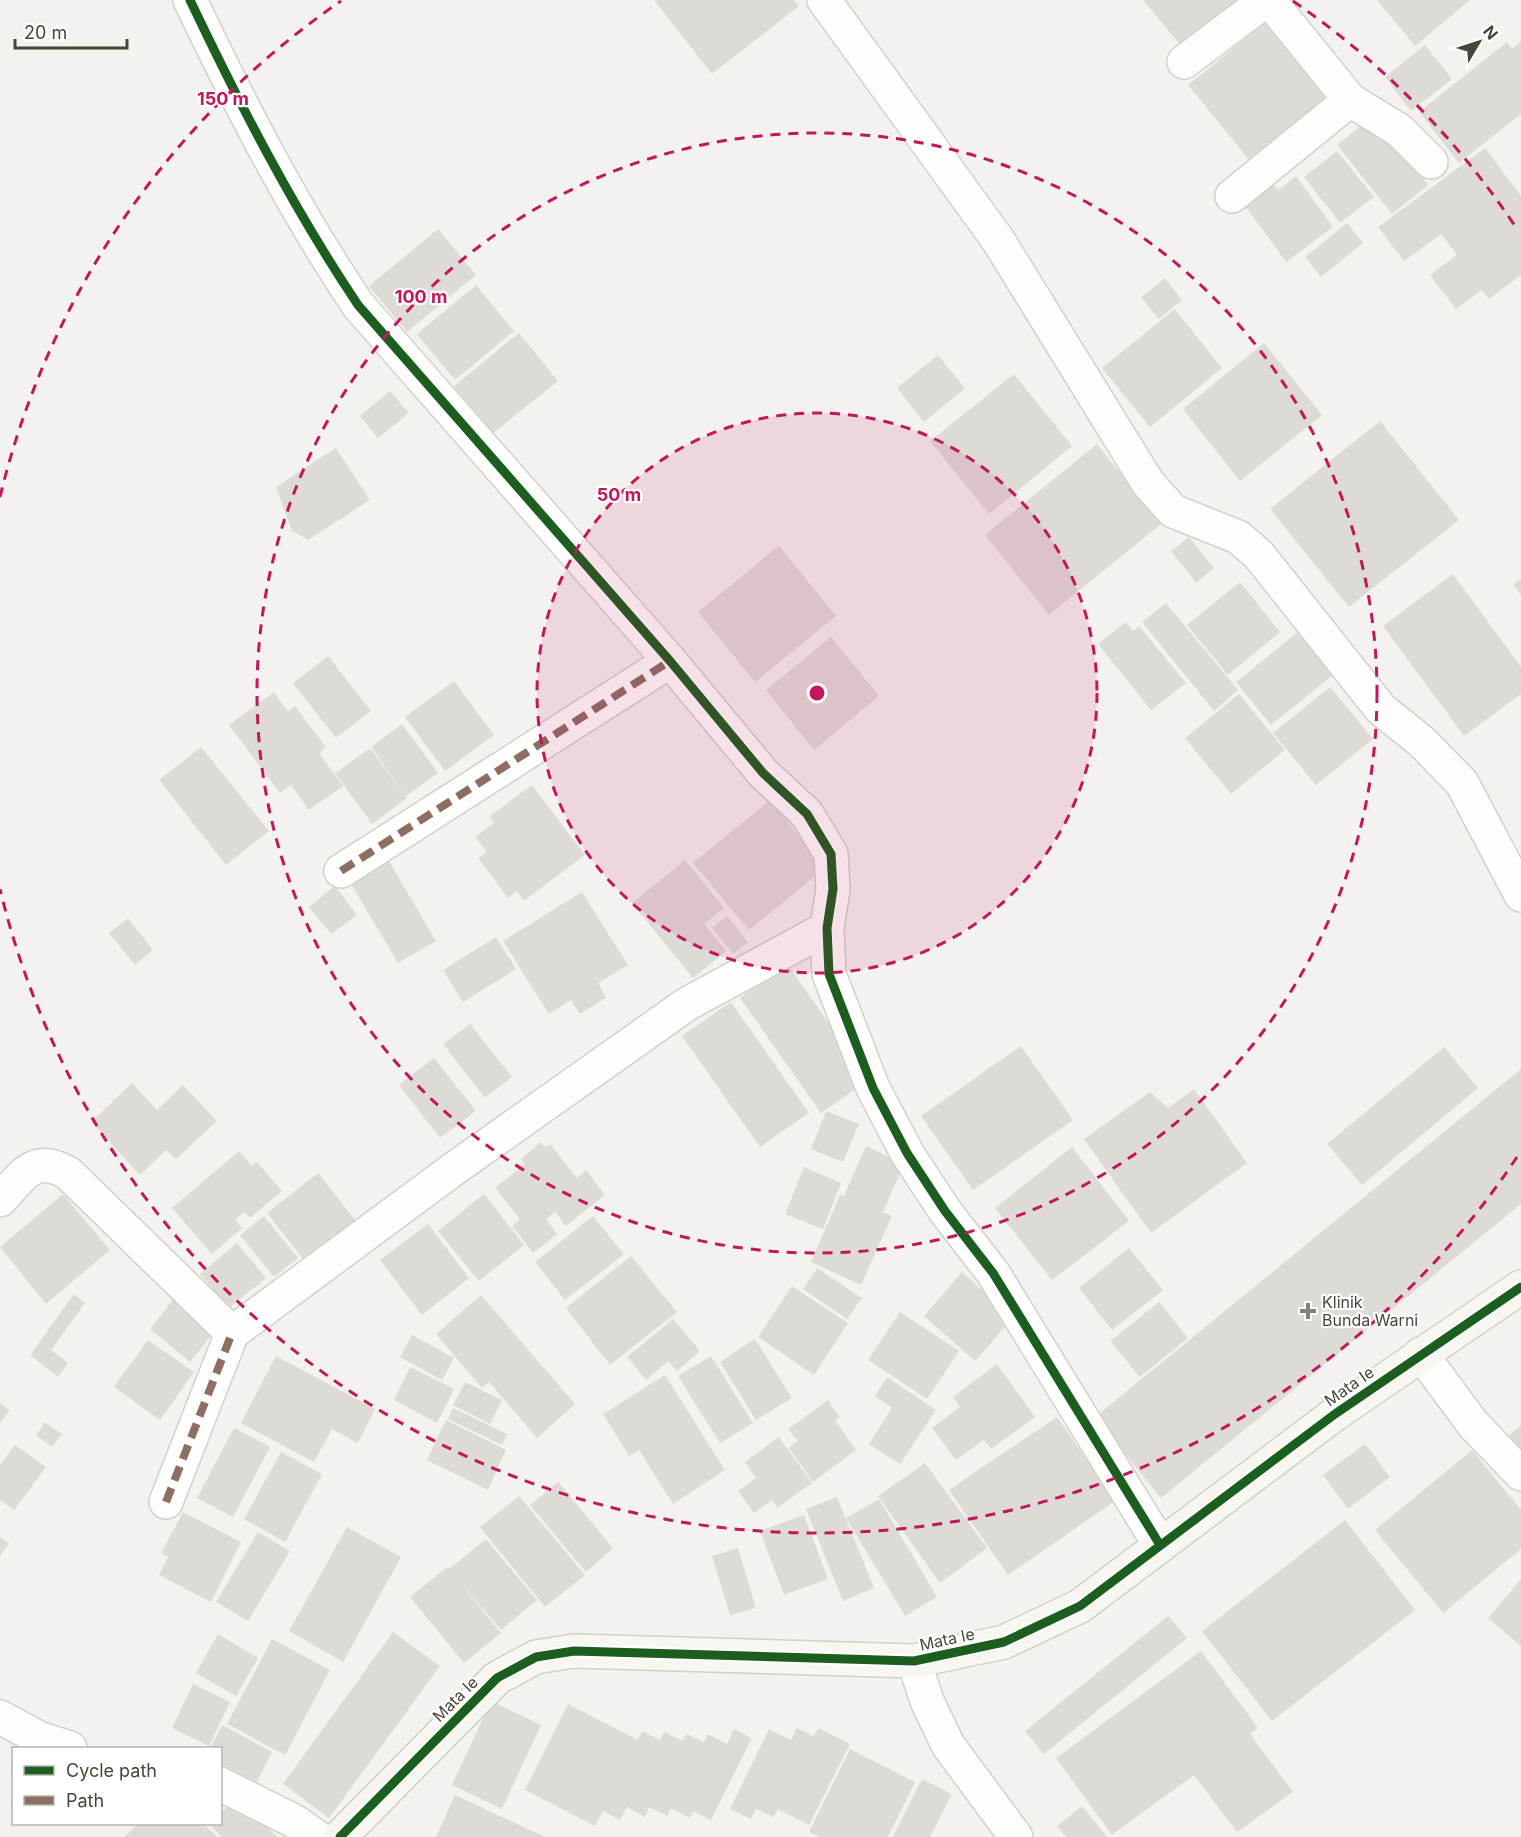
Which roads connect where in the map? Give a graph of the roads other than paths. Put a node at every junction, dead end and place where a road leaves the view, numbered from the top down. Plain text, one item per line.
1 (190, 0) edge
2 (824, 0) edge
3 (1267, 0) edge
4 (1184, 62) dead end
5 (1350, 100) junction
6 (1431, 162) dead end
7 (1232, 196) dead end
8 (670, 661) junction
9 (341, 871) dead end
10 (1521, 895) edge
11 (827, 928) junction
12 (0, 1200) edge
13 (1521, 1287) edge
14 (232, 1333) junction
15 (1421, 1354) junction
16 (1521, 1474) edge
17 (166, 1502) dead end
18 (1160, 1545) junction
19 (914, 1661) junction
20 (0, 1717) edge
21 (64, 1747) edge
22 (222, 1785) edge
23 (317, 1837) edge
24 (340, 1837) edge
25 (1016, 1837) edge

1 - 8 street
2 - 10 street
3 - 4 street
3 - 5 street
5 - 6 street
5 - 7 street
8 - 9 street
8 - 11 street
11 - 14 street
11 - 18 street
12 - 14 street
13 - 15 street, Mata Ie
14 - 17 street
15 - 16 street
15 - 18 street, Mata Ie
18 - 19 street, Mata Ie
19 - 24 street, Mata Ie
19 - 25 street
20 - 21 street
22 - 23 street

